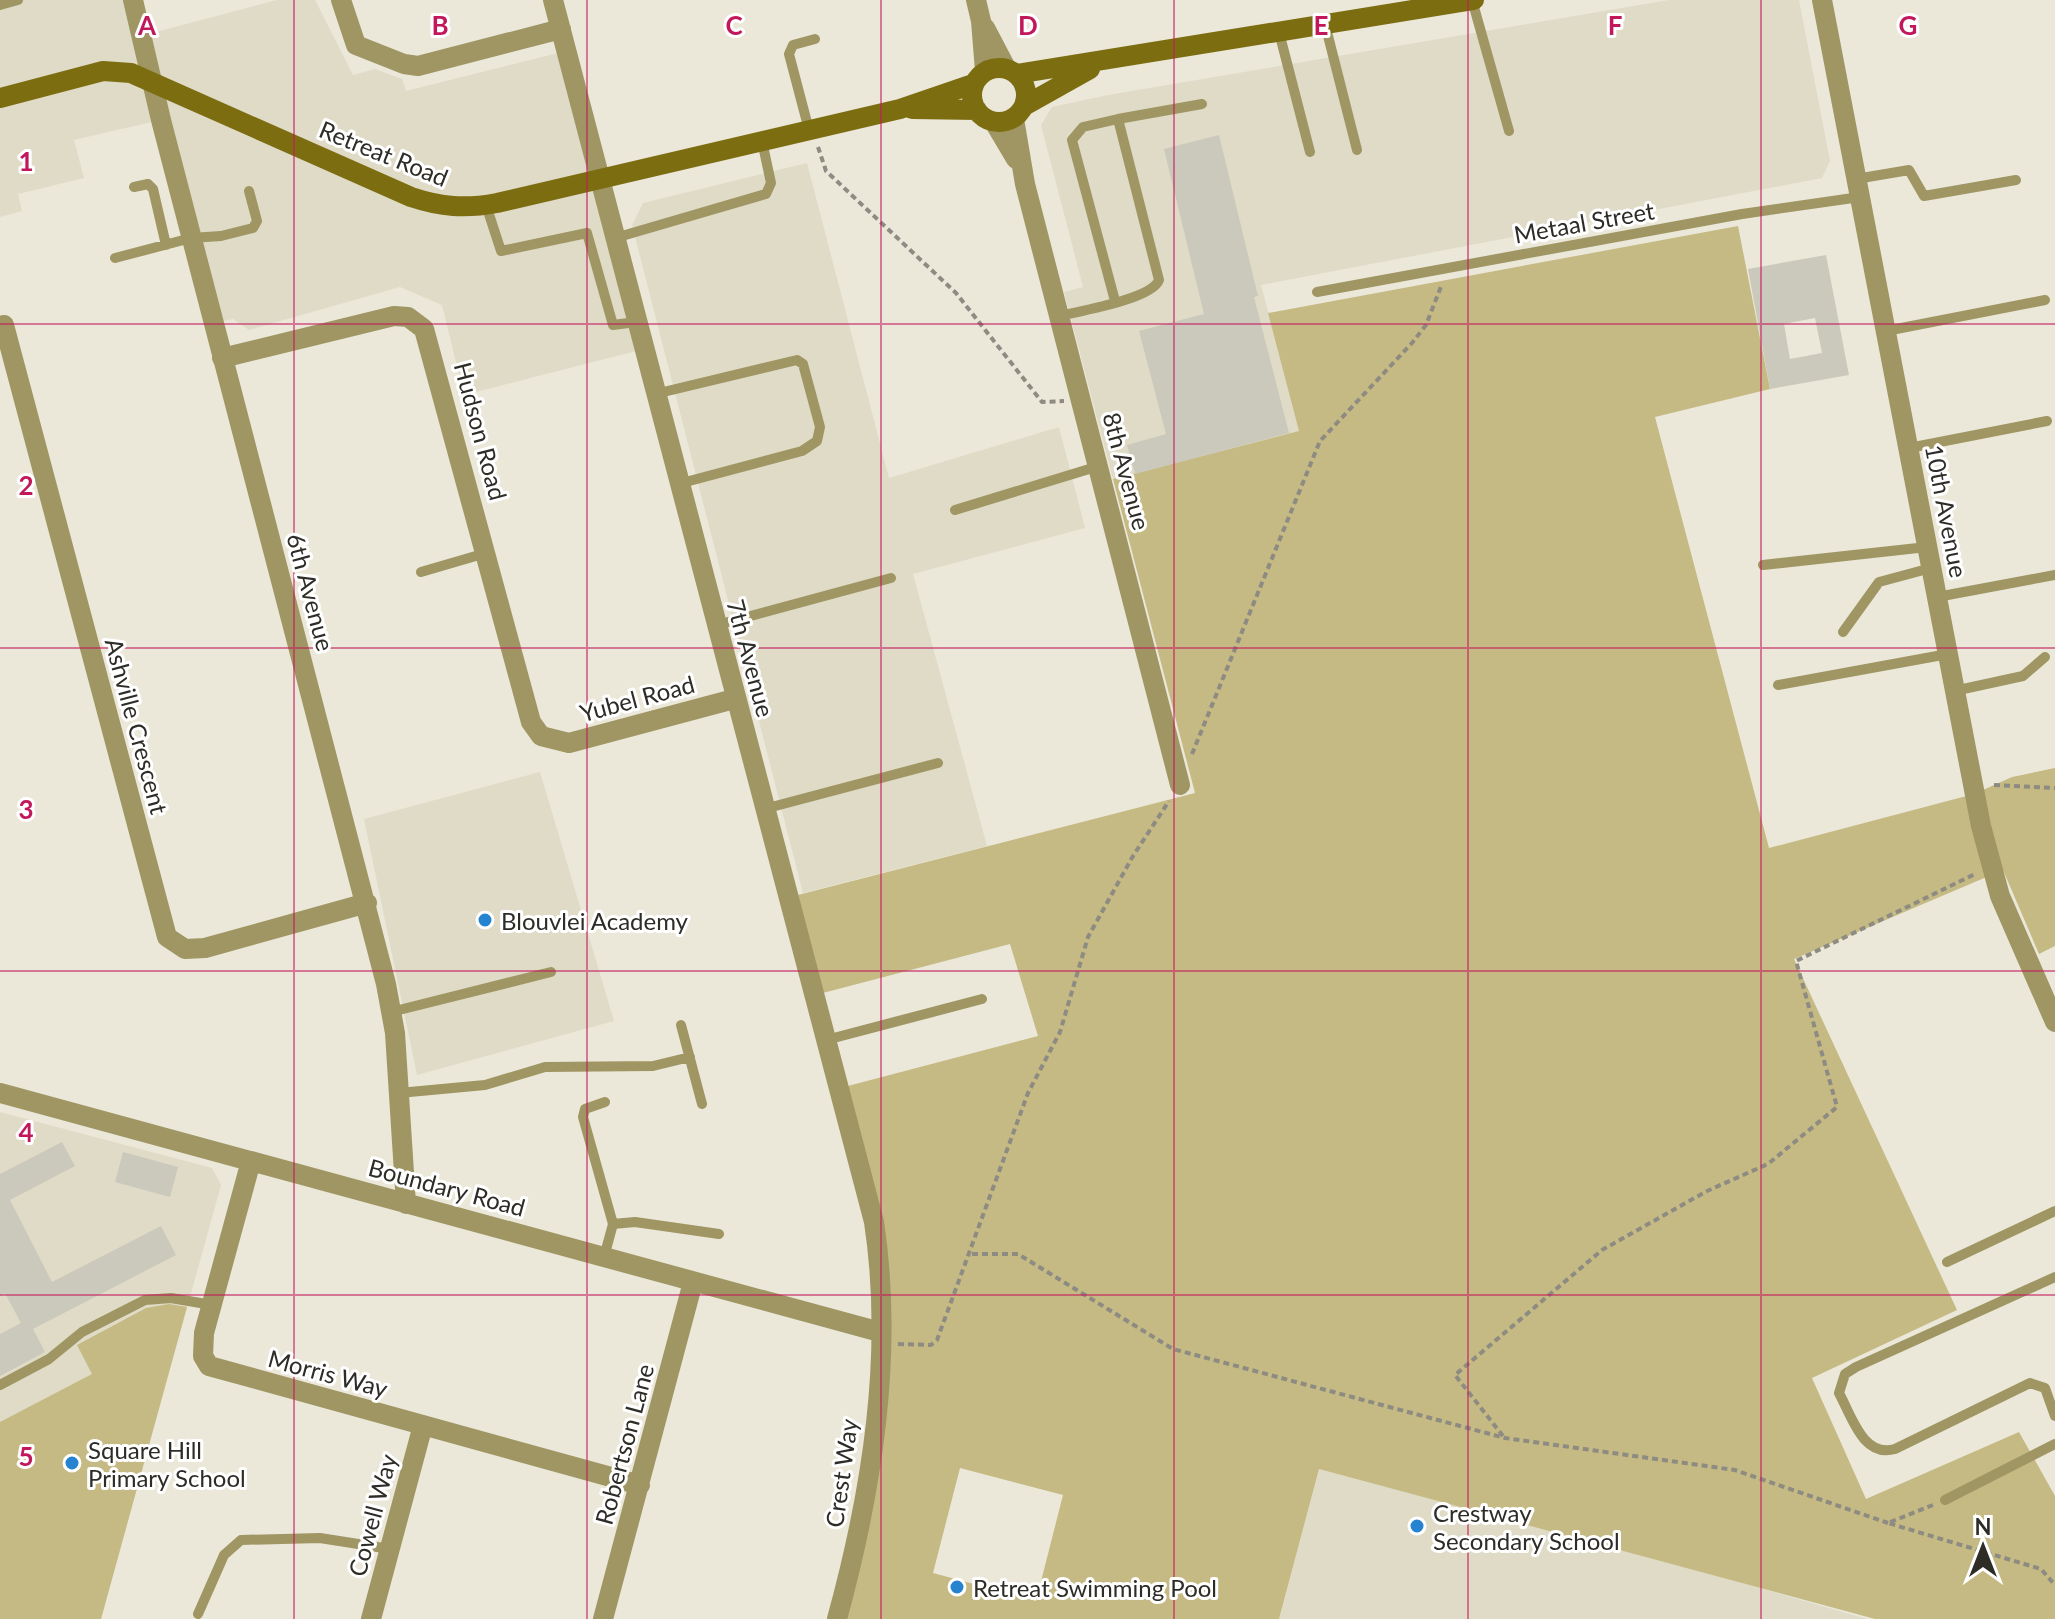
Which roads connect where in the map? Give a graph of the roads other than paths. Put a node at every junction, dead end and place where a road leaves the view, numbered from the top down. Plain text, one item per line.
1 (18, 0) edge
2 (133, 0) edge
3 (341, 0) edge
4 (553, 0) edge
5 (976, 0) edge
6 (1473, 0) edge
7 (1822, 0) edge
8 (0, 5) edge
9 (1399, 6) edge
10 (981, 21) junction
11 (1325, 24) junction
12 (561, 29) junction
13 (1279, 32) junction
14 (815, 39) dead end
15 (1109, 61) junction
16 (1011, 71) junction
17 (979, 77) junction
18 (151, 81) junction
19 (0, 98) edge
20 (1202, 104) dead end
21 (900, 109) junction
22 (1002, 114) junction
23 (1118, 119) junction
24 (1509, 131) dead end
25 (814, 138) junction
26 (762, 141) junction
27 (1357, 150) dead end
28 (1310, 152) dead end
29 (600, 179) junction
30 (2016, 180) dead end
31 (134, 187) dead end
32 (1858, 188) junction
33 (249, 191) dead end
34 (486, 205) junction
35 (191, 238) junction
36 (614, 238) junction
37 (166, 245) junction
38 (115, 258) dead end
39 (1317, 292) dead end
40 (2045, 300) dead end
41 (1115, 301) junction
42 (1060, 316) junction
43 (636, 322) junction
44 (4, 325) dead end
45 (1886, 331) junction
46 (222, 358) junction
47 (655, 394) junction
48 (2047, 421) dead end
49 (1909, 448) junction
50 (1099, 466) junction
51 (678, 484) junction
52 (955, 510) dead end
53 (1927, 547) junction
54 (486, 553) junction
55 (1763, 565) dead end
56 (1931, 568) junction
57 (421, 572) dead end
58 (2055, 575) edge
59 (891, 578) dead end
60 (1937, 597) junction
61 (715, 625) junction
62 (1843, 632) dead end
63 (1948, 654) junction
64 (2045, 657) dead end
65 (1778, 685) dead end
66 (1954, 691) junction
67 (734, 699) junction
68 (552, 741) joint
69 (938, 763) dead end
70 (1180, 785) road end
71 (764, 809) junction
72 (367, 903) junction
73 (551, 972) dead end
74 (982, 999) dead end
75 (391, 1012) junction
76 (2055, 1022) edge
77 (681, 1025) dead end
78 (826, 1040) junction
79 (690, 1057) junction
80 (0, 1093) edge
81 (399, 1093) junction
82 (605, 1102) dead end
83 (702, 1104) dead end
84 (251, 1161) junction
85 (406, 1204) junction
86 (2055, 1211) edge
87 (613, 1224) junction
88 (719, 1234) dead end
89 (604, 1257) junction
90 (1947, 1262) dead end
91 (2055, 1277) edge
92 (693, 1282) junction
93 (212, 1305) junction
94 (880, 1332) junction
95 (0, 1385) edge
96 (2055, 1416) edge
97 (423, 1425) junction
98 (2055, 1444) edge
99 (640, 1485) junction
100 (1945, 1500) road end
101 (390, 1549) junction
102 (198, 1614) dead end
103 (371, 1619) edge
104 (603, 1619) edge
105 (837, 1619) edge

1 - 8 lane
2 - 18 street, 6th Avenue
3 - 12 street
4 - 12 street, 7th Avenue
5 - 10 street
6 - 9 main road
6 - 24 lane
7 - 32 street, 10th Avenue
9 - 11 main road
10 - 16 street
10 - 17 street
11 - 13 main road
11 - 27 lane
12 - 29 street, 7th Avenue
13 - 15 main road
13 - 28 lane
14 - 25 lane
15 - 16 main road
15 - 22 main road
16 - 17 main road, Retreat Road
16 - 22 main road
17 - 21 main road, Retreat Road
17 - 22 main road
18 - 19 main road, Retreat Road
18 - 34 main road, Retreat Road
18 - 35 street, 6th Avenue
20 - 23 lane
21 - 22 main road, Retreat Road
21 - 25 main road, Retreat Road
22 - 42 street, 8th Avenue
23 - 41 lane
23 - 41 lane
25 - 26 main road, Retreat Road
26 - 29 main road, Retreat Road
26 - 36 lane
29 - 34 main road, Retreat Road
29 - 36 street, 7th Avenue
30 - 32 lane, Metaal Street
31 - 37 lane
32 - 39 lane, Metaal Street
32 - 45 street, 10th Avenue
33 - 35 lane
34 - 43 lane
35 - 37 lane
35 - 46 street, 6th Avenue
36 - 43 street, 7th Avenue
37 - 38 lane
40 - 45 lane
41 - 42 lane
42 - 50 street, 8th Avenue
43 - 47 street, 7th Avenue
44 - 72 street, Ashville Crescent
45 - 49 street, 10th Avenue
46 - 54 street, Hudson Road
46 - 72 street, 6th Avenue
47 - 51 street, 7th Avenue
47 - 51 lane
48 - 49 lane
49 - 53 street, 10th Avenue
50 - 52 lane
50 - 70 street, 8th Avenue
51 - 61 street, 7th Avenue
53 - 55 lane
53 - 56 street, 10th Avenue
54 - 57 lane
54 - 68 street, Hudson Road
56 - 60 street, 10th Avenue
56 - 62 lane
58 - 60 lane
59 - 61 lane
60 - 63 street, 10th Avenue
61 - 67 street, 7th Avenue
63 - 65 lane
63 - 66 street, 10th Avenue
64 - 66 lane
66 - 76 street, 10th Avenue
67 - 68 street, Yubel Road
67 - 71 street, 7th Avenue
69 - 71 lane
71 - 78 street, 7th Avenue
72 - 75 street, 6th Avenue
73 - 75 lane
74 - 78 lane
75 - 81 street, 6th Avenue
77 - 79 lane
78 - 94 street, 7th Avenue
79 - 81 lane
79 - 83 lane
80 - 84 street, Boundary Road
81 - 85 street, 6th Avenue
82 - 87 lane
84 - 85 street, Boundary Road
84 - 93 street, Morris Way
85 - 89 street, Boundary Road
86 - 90 lane
87 - 88 lane
87 - 89 lane
89 - 92 street, Boundary Road
91 - 96 lane
92 - 94 street, Boundary Road
92 - 99 street, Robertson Lane
93 - 95 lane
93 - 97 street, Morris Way
94 - 105 street, Crest Way
97 - 99 street, Morris Way
97 - 101 street, Cowell Way
98 - 100 lane
99 - 104 street, Robertson Lane
101 - 102 lane
101 - 103 street, Cowell Way

